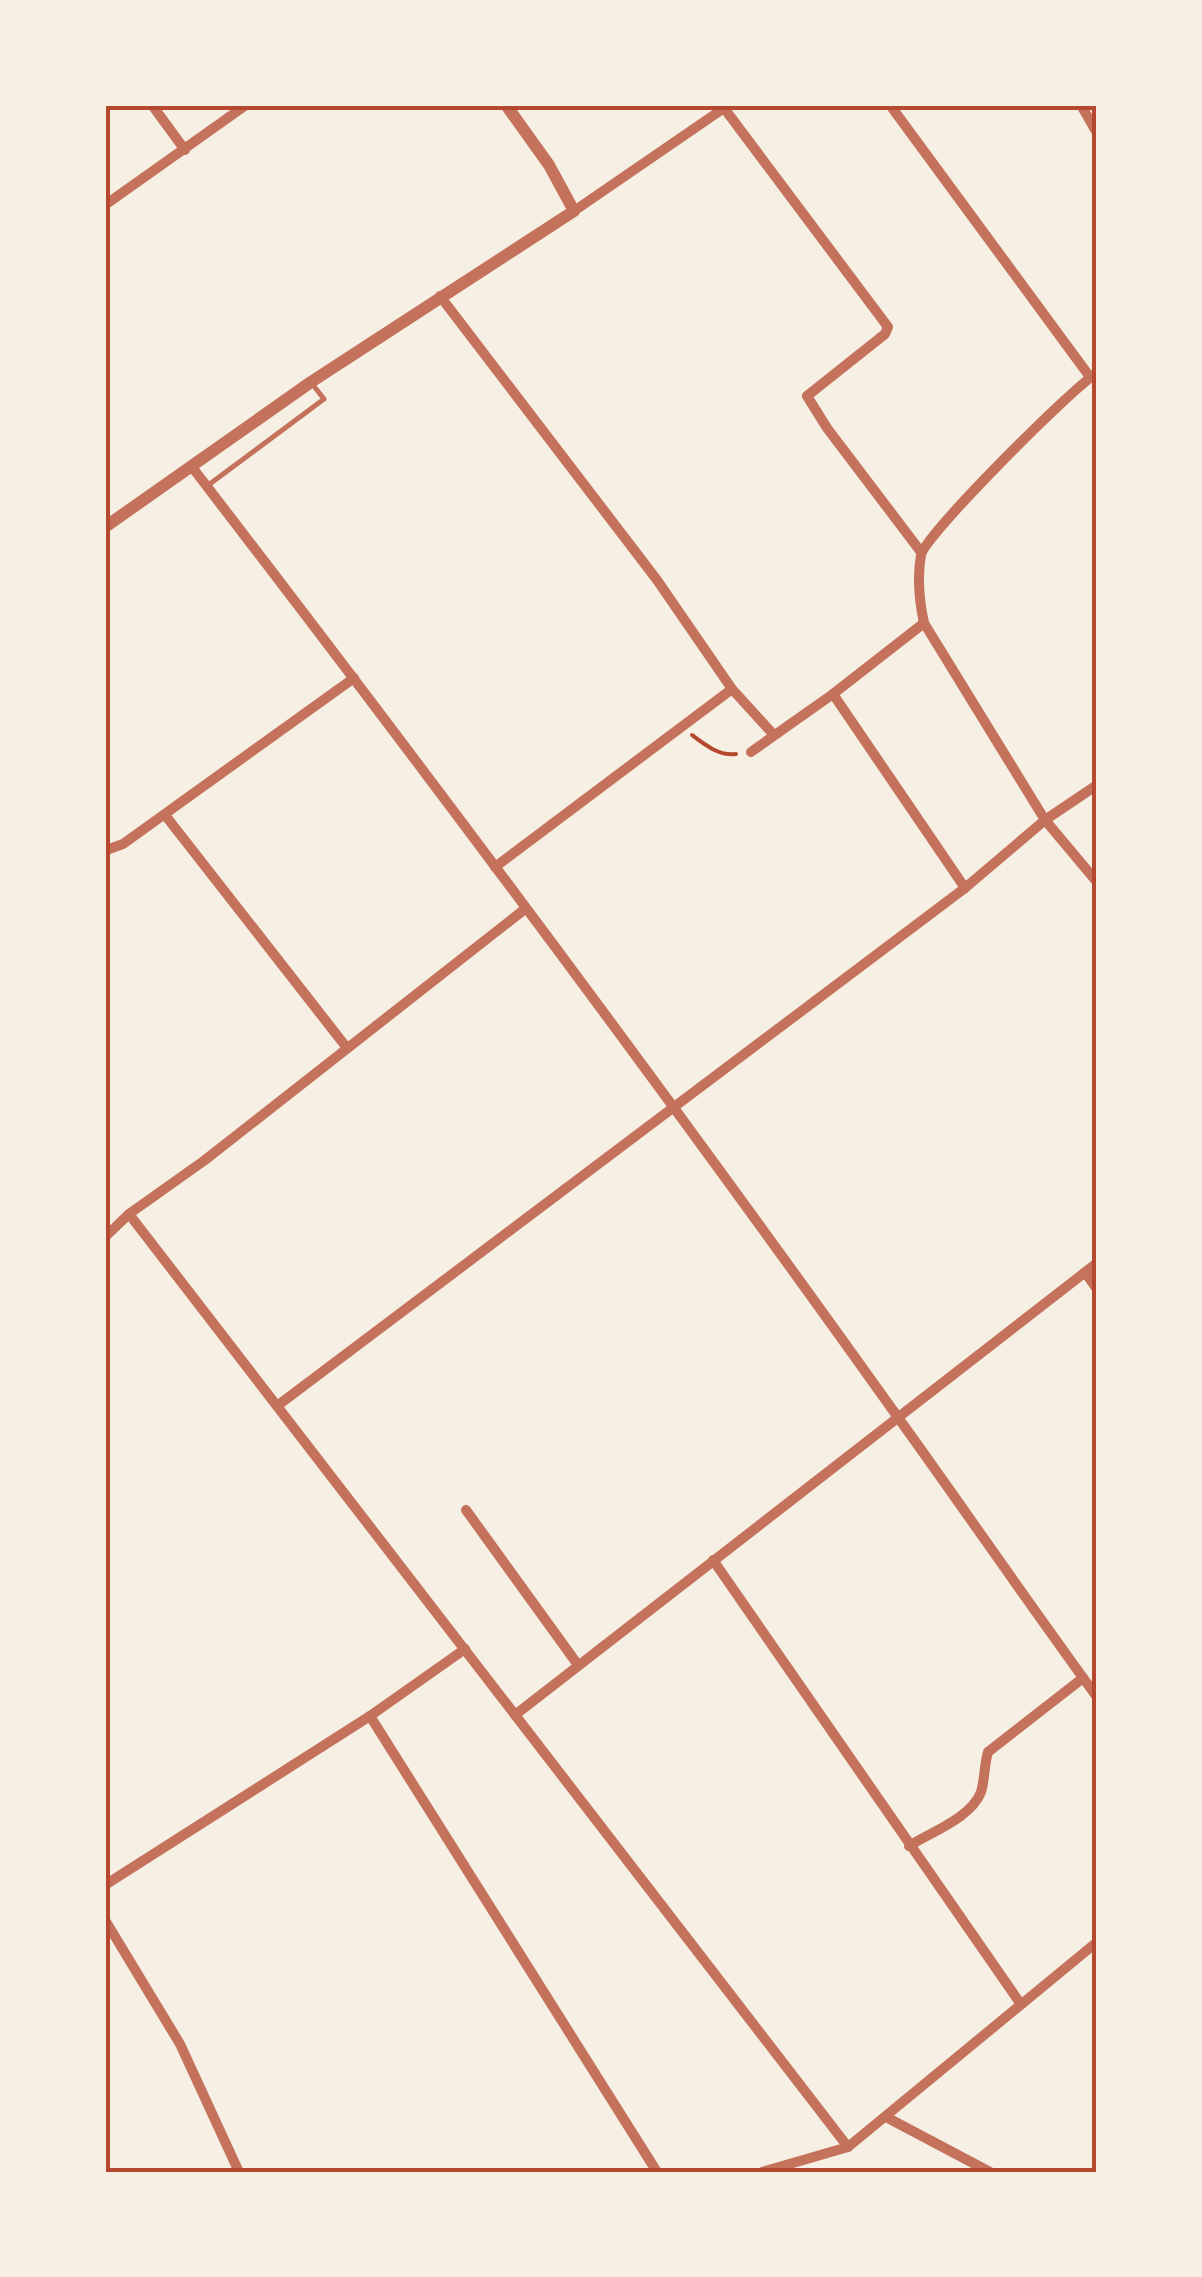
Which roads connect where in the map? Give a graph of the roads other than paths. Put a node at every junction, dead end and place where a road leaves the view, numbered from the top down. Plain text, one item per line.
1 (152, 105) edge
2 (246, 105) edge
3 (506, 105) edge
4 (890, 105) edge
5 (1080, 105) edge
6 (726, 106) edge
7 (1097, 133) edge
8 (185, 150) junction
9 (105, 205) edge
10 (574, 211) junction
11 (440, 296) junction
12 (1094, 375) edge
13 (311, 382) junction
14 (192, 467) junction
15 (206, 486) junction
16 (105, 527) edge
17 (921, 552) junction
18 (924, 623) junction
19 (354, 678) junction
20 (732, 688) junction
21 (833, 694) junction
22 (773, 734) junction
23 (751, 752) road end
24 (1097, 784) edge
25 (165, 815) junction
26 (1045, 820) junction
27 (105, 846) edge
28 (494, 867) junction
29 (1097, 882) edge
30 (965, 888) junction
31 (525, 909) junction
32 (346, 1048) junction
33 (672, 1109) junction
34 (129, 1214) junction
35 (105, 1237) edge
36 (1097, 1264) edge
37 (1085, 1272) junction
38 (1097, 1289) edge
39 (277, 1406) junction
40 (897, 1416) junction
41 (466, 1510) dead end
42 (713, 1560) junction
43 (464, 1649) junction
44 (578, 1664) junction
45 (1083, 1678) junction
46 (1097, 1697) edge
47 (515, 1715) junction
48 (370, 1716) junction
49 (909, 1846) junction
50 (105, 1886) edge
51 (105, 1920) edge
52 (1097, 1942) edge
53 (1020, 2003) junction
54 (886, 2117) junction
55 (848, 2147) junction
56 (239, 2172) edge
57 (658, 2172) edge
58 (762, 2172) edge
59 (990, 2172) edge

1 - 8 street
2 - 8 street
3 - 10 street
4 - 12 street
5 - 7 street
6 - 10 street
6 - 17 street
8 - 9 street
10 - 11 street
11 - 13 street
11 - 20 street
12 - 17 street
13 - 14 street
13 - 15 lane
14 - 15 street
14 - 16 street
15 - 19 street
17 - 18 street
18 - 21 street
18 - 26 street
19 - 25 street
19 - 28 street
20 - 22 street
20 - 28 street
21 - 22 street
21 - 30 street
22 - 23 street
24 - 26 street
25 - 27 street
25 - 32 street
26 - 29 street
26 - 30 street
28 - 31 street
30 - 33 street
31 - 32 street
31 - 33 street
32 - 34 street
33 - 39 street
33 - 40 street
34 - 35 street
34 - 39 street
36 - 37 street
37 - 38 street
37 - 40 street
39 - 43 street
40 - 42 street
40 - 45 street
41 - 44 street
42 - 44 street
42 - 49 street
43 - 47 street
43 - 48 street
44 - 47 street
45 - 46 street
45 - 49 street
47 - 55 street
48 - 50 street
48 - 57 street
49 - 53 street
51 - 56 street
52 - 53 street
53 - 54 street
54 - 55 street
54 - 59 street
55 - 58 street

